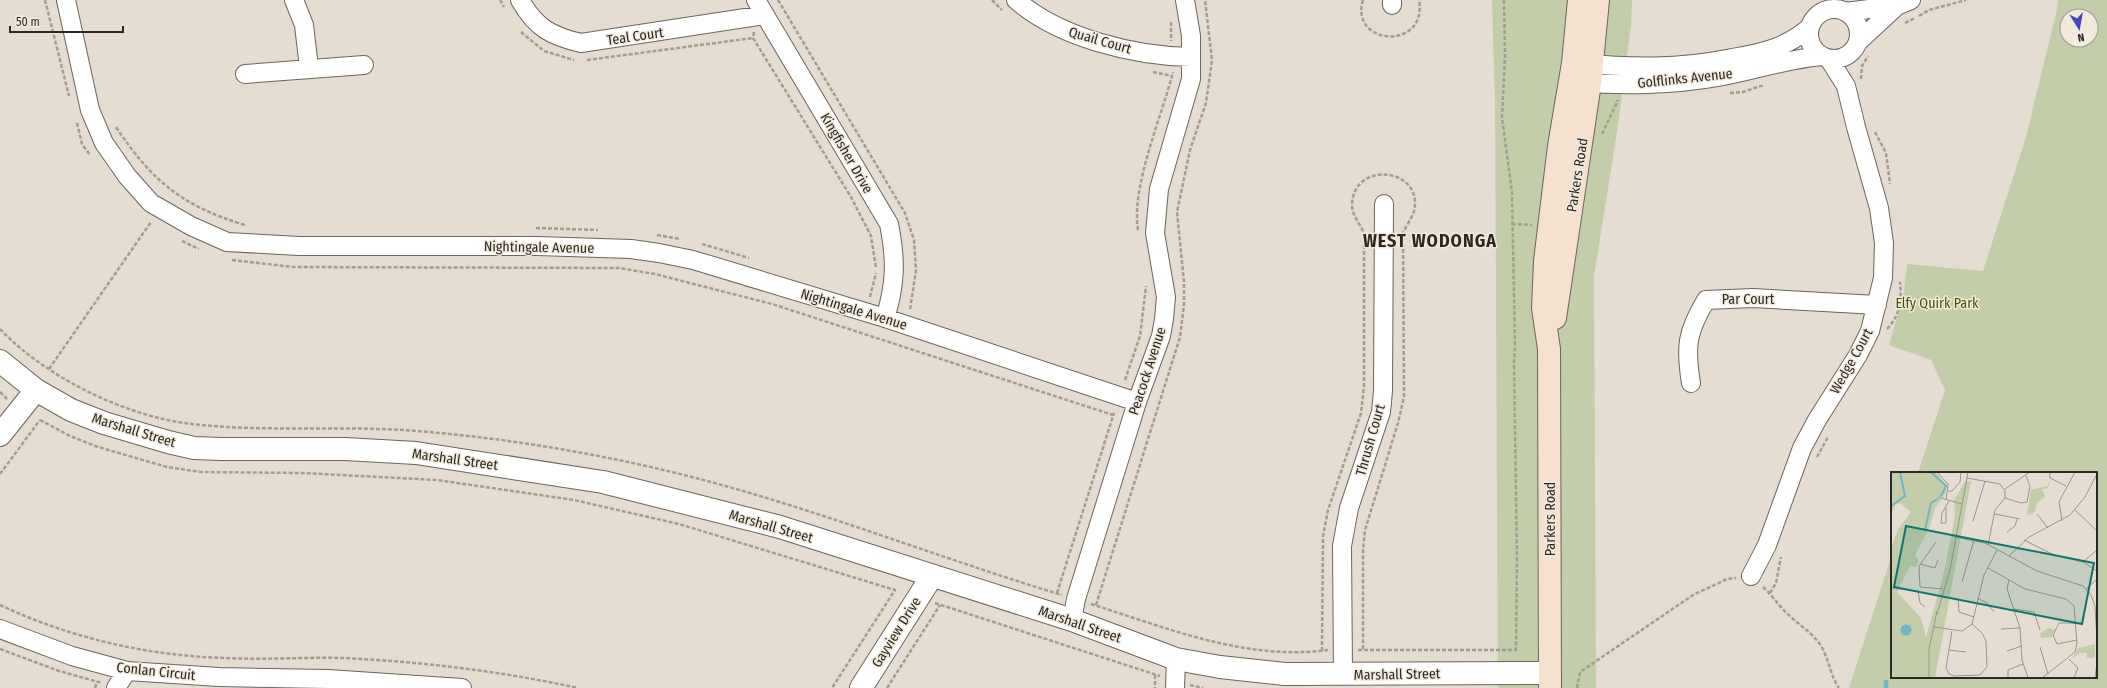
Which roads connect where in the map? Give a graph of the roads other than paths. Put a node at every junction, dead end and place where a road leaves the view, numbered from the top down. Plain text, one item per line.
1 (294, 0) edge
2 (520, 0) edge
3 (756, 0) edge
4 (1016, 0) edge
5 (1185, 0) edge
6 (1579, 0) edge
7 (1598, 0) edge
8 (71, 1) edge
9 (1905, 2) edge
10 (1841, 8) edge
11 (766, 15) junction
12 (1815, 15) edge
13 (1860, 49) junction
14 (1191, 57) junction
15 (1825, 58) junction
16 (364, 65) dead end
17 (309, 68) junction
18 (1582, 73) junction
19 (245, 74) dead end
20 (1846, 86) junction
21 (1384, 204) dead end
22 (1877, 305) junction
23 (887, 311) junction
24 (1549, 349) junction
25 (0, 361) edge
26 (1691, 383) dead end
27 (36, 390) junction
28 (1137, 402) junction
29 (0, 435) edge
30 (932, 576) junction
31 (1751, 576) road end
32 (1072, 620) junction
33 (0, 629) edge
34 (1176, 659) junction
35 (127, 671) junction
36 (1342, 675) junction
37 (1550, 680) edge
38 (1175, 685) edge
39 (116, 688) edge
40 (462, 688) edge
41 (861, 688) edge

1 - 17 street
2 - 11 street, Teal Court
3 - 11 street, Kingfisher Drive
4 - 14 street, Quail Court
5 - 14 street, Peacock Avenue
6 - 18 main road, Parkers Road
7 - 18 main road, Parkers Road
8 - 23 street, Nightingale Avenue
9 - 10 street
9 - 13 street
10 - 12 street
10 - 13 street
11 - 23 street, Kingfisher Drive
12 - 15 street
12 - 18 street, Golflinks Avenue
13 - 15 street
13 - 20 street, Wedge Court
14 - 28 street, Peacock Avenue
15 - 18 street, Golflinks Avenue
15 - 20 street, Wedge Court
16 - 17 street
17 - 19 street
18 - 24 main road, Parkers Road
18 - 24 main road, Parkers Road
20 - 22 street, Wedge Court
21 - 36 street, Thrush Court
22 - 26 street, Par Court
22 - 31 street, Wedge Court
23 - 28 street, Nightingale Avenue
24 - 37 main road, Parkers Road
25 - 27 street, Marshall Street
27 - 29 street
27 - 30 street, Marshall Street
28 - 32 street, Peacock Avenue
30 - 32 street, Marshall Street
30 - 41 street, Gayview Drive
32 - 34 street, Marshall Street
33 - 35 street, Conlan Circuit
34 - 36 street, Marshall Street
34 - 38 street
35 - 39 street
35 - 40 street, Conlan Circuit
36 - 37 street, Marshall Street

